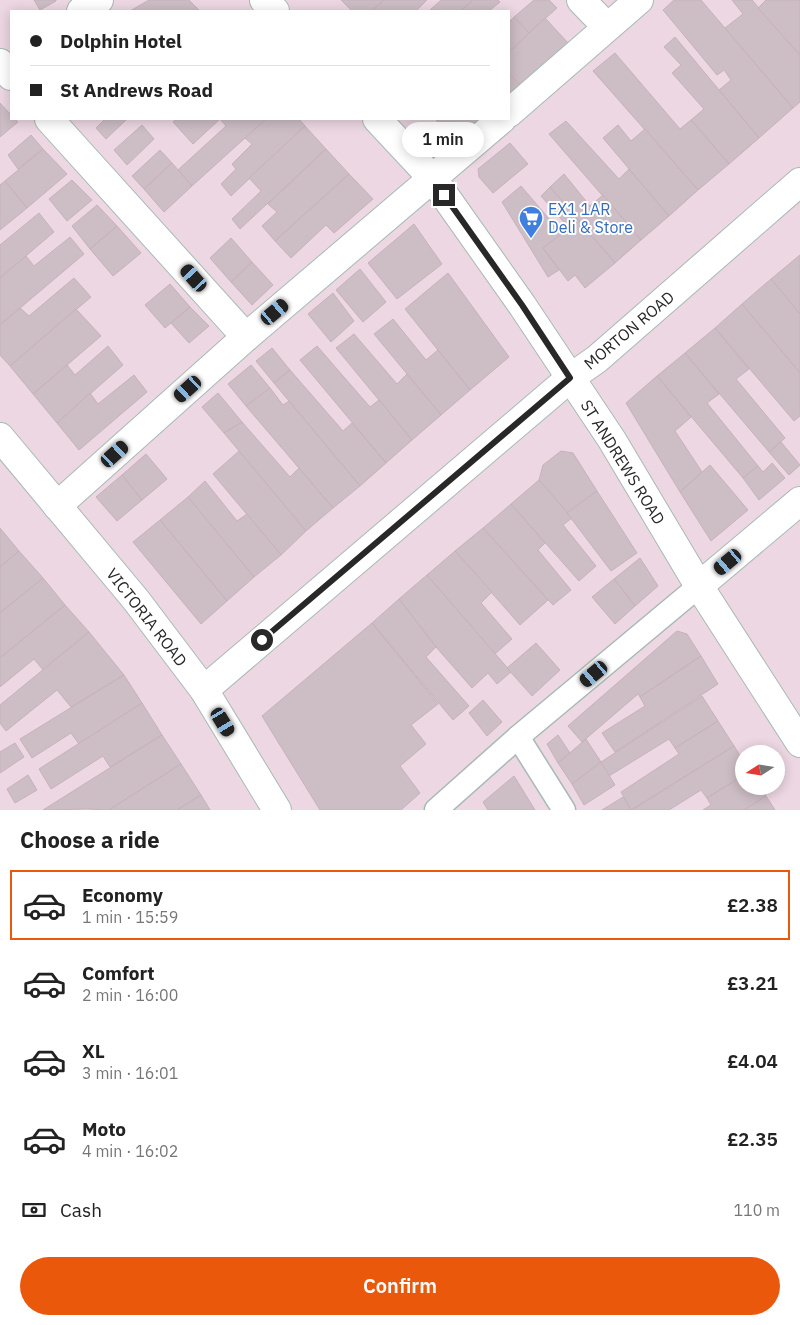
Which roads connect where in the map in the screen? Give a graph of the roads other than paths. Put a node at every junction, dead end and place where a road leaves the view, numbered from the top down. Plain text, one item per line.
1 (99, 0) edge
2 (264, 0) edge
3 (581, 0) edge
4 (639, 0) edge
5 (83, 10) edge
6 (274, 10) edge
7 (607, 27) junction
8 (10, 54) edge
9 (0, 62) edge
10 (10, 75) edge
11 (510, 112) edge
12 (51, 120) edge
13 (378, 120) edge
14 (501, 120) edge
15 (432, 179) junction
16 (800, 182) edge
17 (246, 337) junction
18 (570, 378) junction
19 (0, 437) edge
20 (800, 501) edge
21 (57, 506) junction
22 (699, 586) junction
23 (204, 690) junction
24 (518, 737) junction
25 (800, 743) edge
26 (277, 810) edge
27 (436, 810) edge
28 (564, 810) edge

1 - 5 street
2 - 6 street
3 - 7 street
4 - 7 street
7 - 11 street
8 - 9 street
9 - 10 street
12 - 17 street
13 - 15 street, ST ANDREWS ROAD
14 - 15 street
15 - 17 street
15 - 18 street, ST ANDREWS ROAD
16 - 18 street, MORTON ROAD
17 - 21 street
18 - 22 street, ST ANDREWS ROAD
18 - 23 street, MORTON ROAD
19 - 21 street, VICTORIA ROAD
20 - 22 street
21 - 23 street, VICTORIA ROAD
22 - 24 lane
22 - 25 street, ST ANDREWS ROAD
23 - 26 street, VICTORIA ROAD
24 - 27 lane
24 - 28 lane

